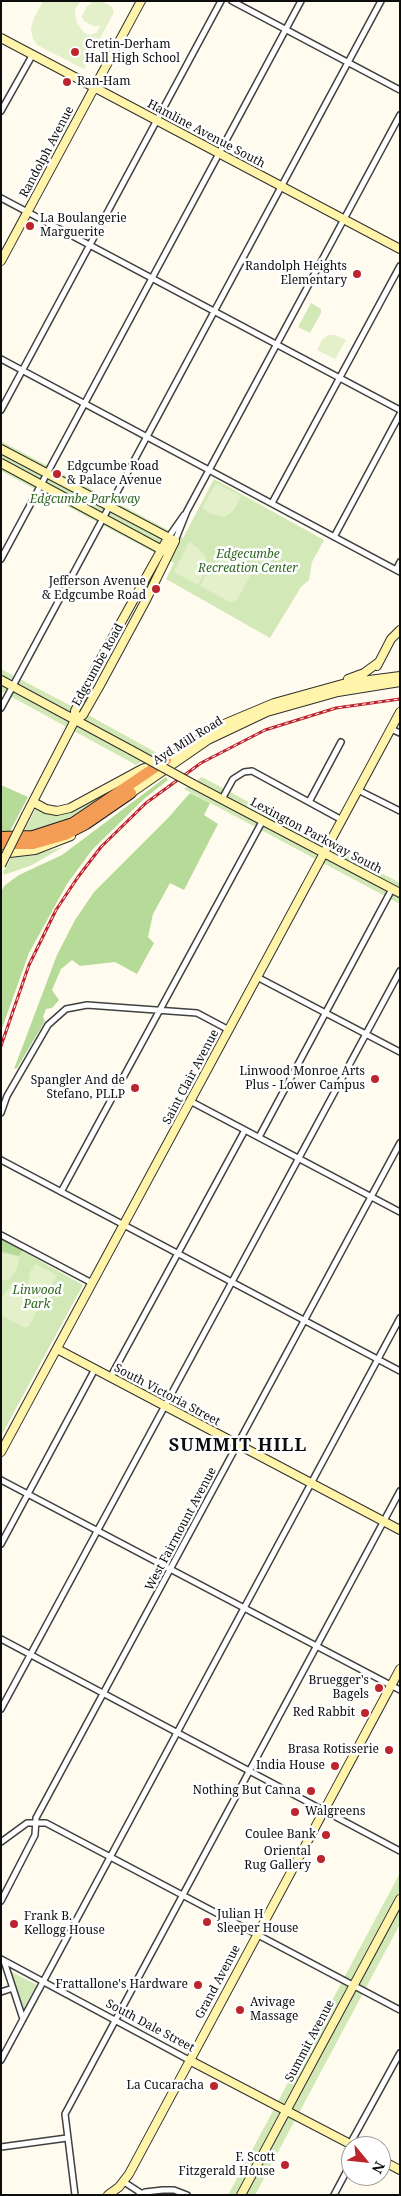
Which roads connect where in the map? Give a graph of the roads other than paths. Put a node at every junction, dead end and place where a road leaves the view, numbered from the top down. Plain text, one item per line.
1 (141, 1) edge
2 (221, 1) edge
3 (232, 1) edge
4 (301, 1) edge
5 (381, 1) edge
6 (286, 29) junction
7 (1, 38) edge
8 (33, 54) junction
9 (348, 63) junction
10 (95, 88) junction
11 (400, 90) edge
12 (1, 111) edge
13 (400, 116) edge
14 (157, 120) junction
15 (219, 153) junction
16 (281, 186) junction
17 (1, 198) edge
18 (28, 212) junction
19 (344, 220) junction
20 (90, 246) junction
21 (400, 249) edge
22 (1, 261) edge
23 (400, 266) edge
24 (152, 278) junction
25 (214, 311) junction
26 (276, 345) junction
27 (1, 359) edge
28 (22, 370) junction
29 (339, 378) junction
30 (84, 403) junction
31 (1, 410) edge
32 (400, 412) edge
33 (146, 436) junction
34 (1, 449) edge
35 (1, 464) edge
36 (210, 470) junction
37 (47, 473) junction
38 (41, 484) junction
39 (272, 503) junction
40 (109, 506) junction
41 (102, 519) junction
42 (334, 536) junction
43 (172, 539) junction
44 (160, 549) junction
45 (170, 554) junction
46 (1, 559) edge
47 (400, 562) edge
48 (398, 571) edge
49 (400, 630) edge
50 (400, 636) edge
51 (378, 662) junction
52 (400, 676) edge
53 (1, 680) edge
54 (372, 681) junction
55 (400, 682) edge
56 (13, 686) junction
57 (317, 690) junction
58 (1, 708) edge
59 (400, 712) edge
60 (75, 720) junction
61 (391, 729) junction
62 (400, 733) edge
63 (341, 742) dead end
64 (166, 760) junction
65 (358, 790) junction
66 (131, 793) junction
67 (222, 799) junction
68 (32, 802) junction
69 (309, 802) junction
70 (400, 811) edge
71 (263, 820) junction
72 (342, 820) junction
73 (1, 837) edge
74 (1, 844) edge
75 (324, 853) junction
76 (1, 854) edge
77 (1, 865) edge
78 (392, 889) junction
79 (400, 893) edge
80 (400, 971) edge
81 (257, 977) junction
82 (160, 1009) junction
83 (326, 1014) junction
84 (229, 1030) junction
85 (366, 1035) junction
86 (400, 1052) edge
87 (190, 1101) junction
88 (1, 1113) edge
89 (245, 1130) junction
90 (259, 1137) junction
91 (400, 1143) edge
92 (299, 1159) junction
93 (1, 1160) edge
94 (61, 1192) junction
95 (371, 1196) junction
96 (400, 1212) edge
97 (123, 1226) junction
98 (1, 1234) edge
99 (177, 1255) junction
100 (92, 1283) junction
101 (232, 1283) junction
102 (400, 1318) edge
103 (304, 1320) junction
104 (57, 1349) junction
105 (378, 1359) junction
106 (95, 1370) junction
107 (400, 1371) edge
108 (110, 1378) junction
109 (165, 1406) junction
110 (237, 1445) junction
111 (1, 1452) edge
112 (1, 1480) edge
113 (311, 1483) junction
114 (400, 1491) edge
115 (28, 1494) junction
116 (383, 1522) junction
117 (400, 1530) edge
118 (98, 1531) junction
119 (1, 1544) edge
120 (171, 1569) junction
121 (243, 1608) junction
122 (1, 1640) edge
123 (316, 1646) junction
124 (30, 1655) junction
125 (400, 1669) edge
126 (391, 1686) junction
127 (400, 1690) edge
128 (104, 1694) junction
129 (1, 1709) edge
130 (176, 1732) junction
131 (249, 1771) junction
132 (324, 1810) junction
133 (35, 1822) junction
134 (1, 1842) edge
135 (400, 1850) edge
136 (109, 1856) junction
137 (183, 1895) junction
138 (400, 1899) edge
139 (1, 1901) edge
140 (257, 1935) junction
141 (3, 1960) edge
142 (43, 1982) junction
143 (353, 1986) junction
144 (13, 1988) junction
145 (1, 1992) edge
146 (400, 2010) edge
147 (23, 2019) junction
148 (115, 2020) junction
149 (400, 2053) edge
150 (1, 2060) edge
151 (189, 2060) junction
152 (286, 2110) junction
153 (357, 2136) edge
154 (67, 2138) junction
155 (341, 2139) edge
156 (1, 2147) edge
157 (124, 2182) junction
158 (341, 2182) edge
159 (140, 2194) edge
160 (75, 2195) edge
161 (108, 2195) edge
162 (187, 2195) edge
163 (241, 2195) edge
164 (334, 2195) edge

1 - 10 street, Randolph Avenue
2 - 14 street
3 - 6 street
4 - 6 street
5 - 9 street
6 - 9 street
6 - 15 street
7 - 8 street, Hamline Avenue South
8 - 10 street, Hamline Avenue South
8 - 12 street
9 - 11 street
9 - 16 street
10 - 14 street, Hamline Avenue South
10 - 18 street, Randolph Avenue
13 - 19 street
14 - 15 street, Hamline Avenue South
14 - 20 street
15 - 16 street, Hamline Avenue South
15 - 24 street
16 - 19 street, Hamline Avenue South
16 - 25 street
17 - 18 street
18 - 20 street
18 - 22 street, Randolph Avenue
19 - 21 street, Hamline Avenue South
19 - 26 street
20 - 24 street
20 - 28 street
23 - 29 street
24 - 25 street
24 - 30 street
25 - 26 street
25 - 33 street
26 - 29 street
26 - 36 street
27 - 28 street
28 - 30 street
28 - 31 street
29 - 32 street
29 - 39 street
30 - 33 street
30 - 37 street
32 - 42 street
33 - 36 street
33 - 40 street
34 - 37 street
35 - 38 street
36 - 39 street
36 - 43 street
37 - 38 street
37 - 40 street
38 - 41 street
38 - 46 street
39 - 42 street
40 - 41 street
40 - 43 street
41 - 44 street
41 - 56 street
42 - 48 street
43 - 44 street, Edgcumbe Road
43 - 45 street, Edgcumbe Road
44 - 45 street
44 - 60 street, Edgcumbe Road
45 - 60 street, Edgcumbe Road
47 - 48 street
49 - 51 street
50 - 54 street
51 - 54 street
51 - 57 street
52 - 54 street, Ayd Mill Road
53 - 56 street, Lexington Parkway South
54 - 55 street, Ayd Mill Road
54 - 57 street, Ayd Mill Road
54 - 66 street, Ayd Mill Road
56 - 58 street
56 - 60 street, Lexington Parkway South
57 - 64 street, Ayd Mill Road
59 - 61 street, Saint Clair Avenue
60 - 67 street, Lexington Parkway South, bridge
60 - 68 street
61 - 62 street
61 - 65 street, Saint Clair Avenue
63 - 69 street
64 - 68 street, Ayd Mill Road
64 - 73 highway
65 - 70 street
65 - 72 street, Saint Clair Avenue
66 - 74 highway, Ayd Mill Road
66 - 76 street
67 - 69 street
67 - 71 street, Lexington Parkway South
68 - 77 street, bridge
69 - 72 street
71 - 75 street, Lexington Parkway South
71 - 82 street
72 - 75 street, Saint Clair Avenue
75 - 78 street, Lexington Parkway South
75 - 81 street, Saint Clair Avenue
78 - 79 street, Lexington Parkway South
78 - 83 street
80 - 85 street
81 - 83 street
81 - 84 street, Saint Clair Avenue
82 - 84 street
82 - 88 street
82 - 94 street
83 - 85 street
83 - 90 street
84 - 87 street, Saint Clair Avenue
85 - 86 street
85 - 92 street
87 - 89 street
87 - 97 street, Saint Clair Avenue
89 - 90 street
89 - 99 street
90 - 92 street
91 - 95 street, West Fairmount Avenue
92 - 95 street
92 - 101 street
93 - 94 street
94 - 97 street
95 - 96 street
95 - 103 street, West Fairmount Avenue
97 - 99 street
97 - 100 street, Saint Clair Avenue
98 - 100 street
99 - 101 street
99 - 108 street
100 - 104 street, Saint Clair Avenue
101 - 103 street
101 - 109 street
102 - 105 street
103 - 105 street
103 - 110 street, West Fairmount Avenue
104 - 106 street, South Victoria Street
104 - 111 street, Saint Clair Avenue
105 - 107 street
105 - 113 street
106 - 108 street, South Victoria Street
106 - 115 street
108 - 109 street, South Victoria Street
109 - 110 street, South Victoria Street
109 - 118 street
110 - 113 street, South Victoria Street
110 - 120 street, West Fairmount Avenue
112 - 115 street
113 - 116 street, South Victoria Street
113 - 121 street
114 - 116 street
115 - 118 street
115 - 119 street
116 - 117 street, South Victoria Street
116 - 123 street
118 - 120 street
118 - 124 street
120 - 121 street
120 - 128 street, West Fairmount Avenue
121 - 123 street
121 - 130 street
122 - 124 street
123 - 126 street
123 - 131 street
124 - 128 street
124 - 129 street
125 - 126 street, Grand Avenue
126 - 127 street
126 - 132 street, Grand Avenue
128 - 130 street
128 - 133 street, West Fairmount Avenue
130 - 131 street
130 - 136 street
131 - 132 street
131 - 137 street
132 - 135 street
132 - 140 street, Grand Avenue
133 - 134 street
133 - 136 street
133 - 139 street, West Fairmount Avenue
136 - 137 street
136 - 142 street
137 - 140 street
137 - 148 street
138 - 143 street, Summit Avenue
140 - 143 street
140 - 151 street, Grand Avenue
141 - 142 street, South Dale Street
141 - 144 street
142 - 147 street
142 - 148 street, South Dale Street
143 - 146 street
143 - 152 street, Summit Avenue
144 - 145 street
144 - 147 street
147 - 150 street
148 - 151 street, South Dale Street
148 - 154 street
149 - 153 street
151 - 152 street, South Dale Street
151 - 157 street, Grand Avenue
152 - 155 street, South Dale Street
152 - 163 street, Summit Avenue
154 - 156 street
154 - 160 street
157 - 159 street
157 - 161 street, Grand Avenue
158 - 164 street
159 - 162 street

